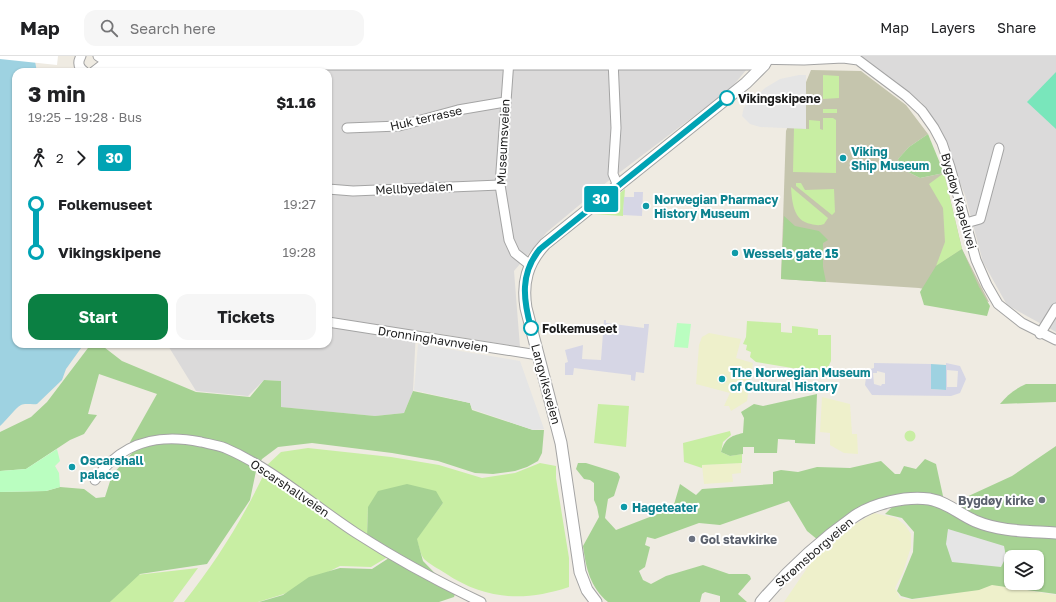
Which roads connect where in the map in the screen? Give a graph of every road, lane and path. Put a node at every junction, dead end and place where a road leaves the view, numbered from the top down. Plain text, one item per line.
1 (81, 56) edge
2 (98, 56) edge
3 (859, 58) edge
4 (613, 59) edge
5 (229, 60) edge
6 (767, 60) edge
7 (377, 61) edge
8 (509, 61) junction
9 (170, 62) junction
10 (82, 68) edge
11 (98, 68) edge
12 (505, 102) junction
13 (347, 128) dead end
14 (999, 148) dead end
15 (500, 185) junction
16 (618, 186) junction
17 (332, 189) edge
18 (966, 223) junction
19 (530, 265) junction
20 (1056, 308) edge
21 (332, 323) edge
22 (1040, 334) junction
23 (1056, 340) edge
24 (538, 355) junction
25 (95, 480) dead end
26 (1056, 533) edge
27 (481, 602) edge
28 (596, 602) edge
29 (761, 602) edge

1 - 10 street
2 - 9 street
3 - 6 street
3 - 18 street, Bygdøy Kapellvei
4 - 6 street
4 - 8 street
4 - 16 street
5 - 7 street
5 - 9 street
6 - 16 street, Langviksveien
7 - 8 street
8 - 12 street, Museumsveien
9 - 11 street
12 - 13 street, Huk terrasse
12 - 15 street, Museumsveien
14 - 18 street
15 - 17 street, Mellbyedalen
15 - 19 street, Museumsveien
16 - 19 street, Langviksveien
18 - 22 street, Bygdøy Kapellvei
19 - 24 street, Langviksveien
20 - 22 street
21 - 24 street, Dronninghavnveien
22 - 23 street, Bygdøy Kapellvei
24 - 28 street, Langviksveien
25 - 27 street, Oscarshallveien
26 - 29 street, Strømsborgveien

